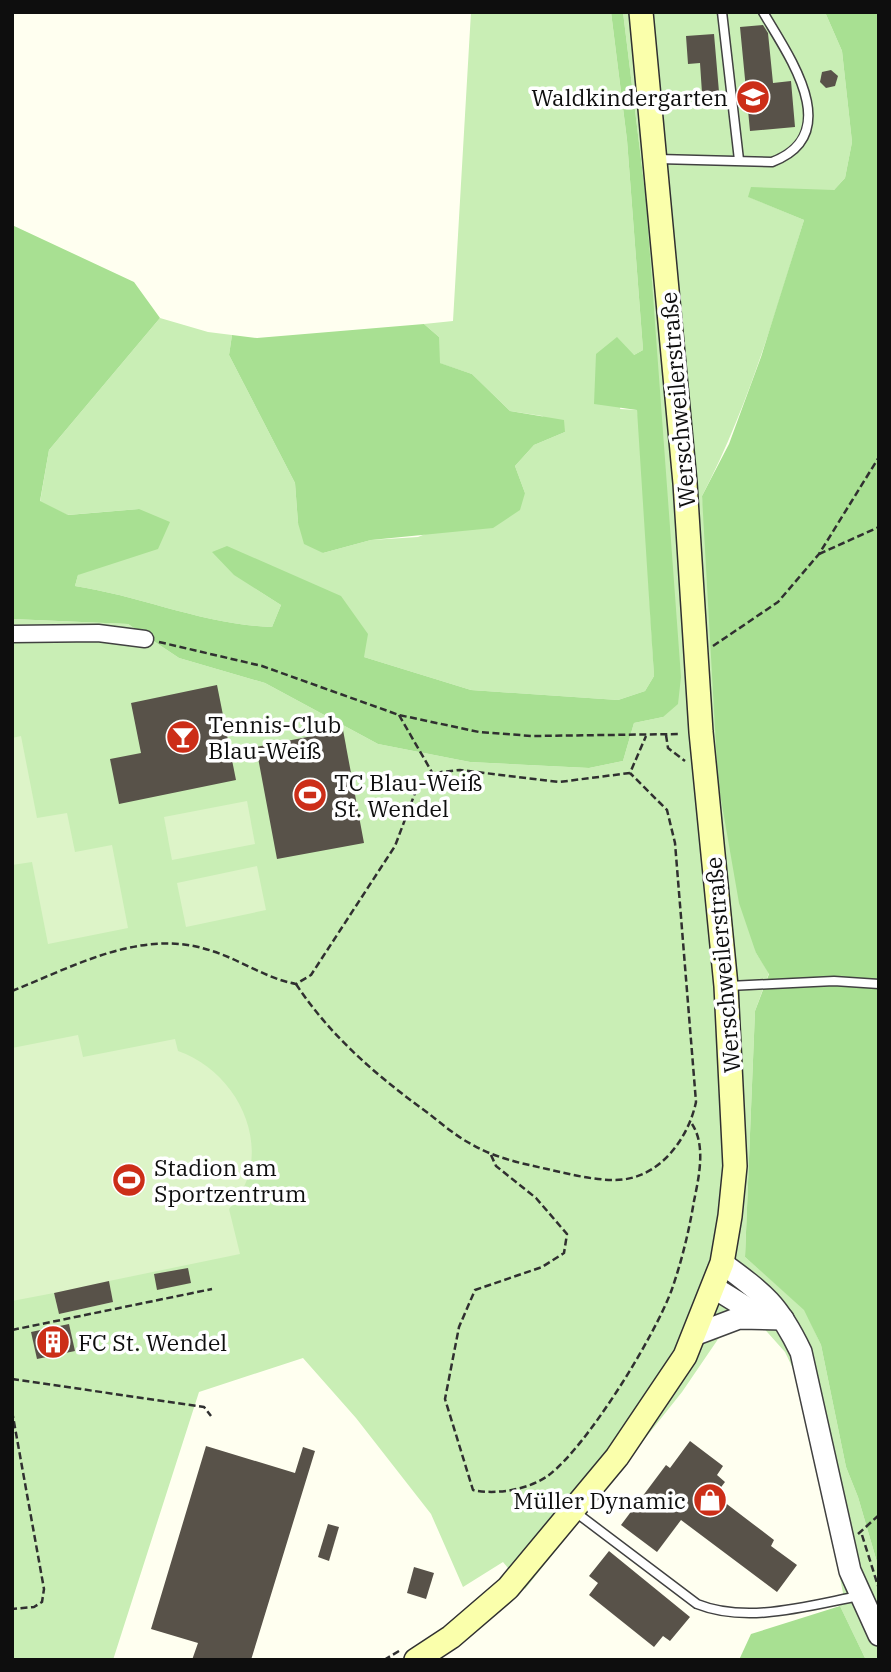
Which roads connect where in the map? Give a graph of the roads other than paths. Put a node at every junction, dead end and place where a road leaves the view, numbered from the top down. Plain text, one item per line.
1 (641, 12) edge
2 (722, 12) edge
3 (762, 12) edge
4 (655, 159) junction
5 (739, 160) junction
6 (12, 634) edge
7 (145, 639) road end
8 (879, 984) edge
9 (726, 986) junction
10 (722, 1263) junction
11 (713, 1287) junction
12 (760, 1316) junction
13 (783, 1319) junction
14 (694, 1335) junction
15 (574, 1511) junction
16 (869, 1592) edge
17 (877, 1630) edge
18 (410, 1654) edge

1 - 4 main road, Werschweilerstraße
2 - 5 lane
3 - 5 lane
4 - 5 lane
4 - 9 main road, Werschweilerstraße
6 - 7 street
8 - 9 lane
9 - 10 main road, Werschweilerstraße
10 - 11 main road, Werschweilerstraße
10 - 13 street
11 - 12 street
11 - 14 main road, Werschweilerstraße
12 - 13 street
12 - 14 street
13 - 16 street
14 - 15 main road, Werschweilerstraße
15 - 16 lane
15 - 18 main road, Werschweilerstraße
16 - 17 street

